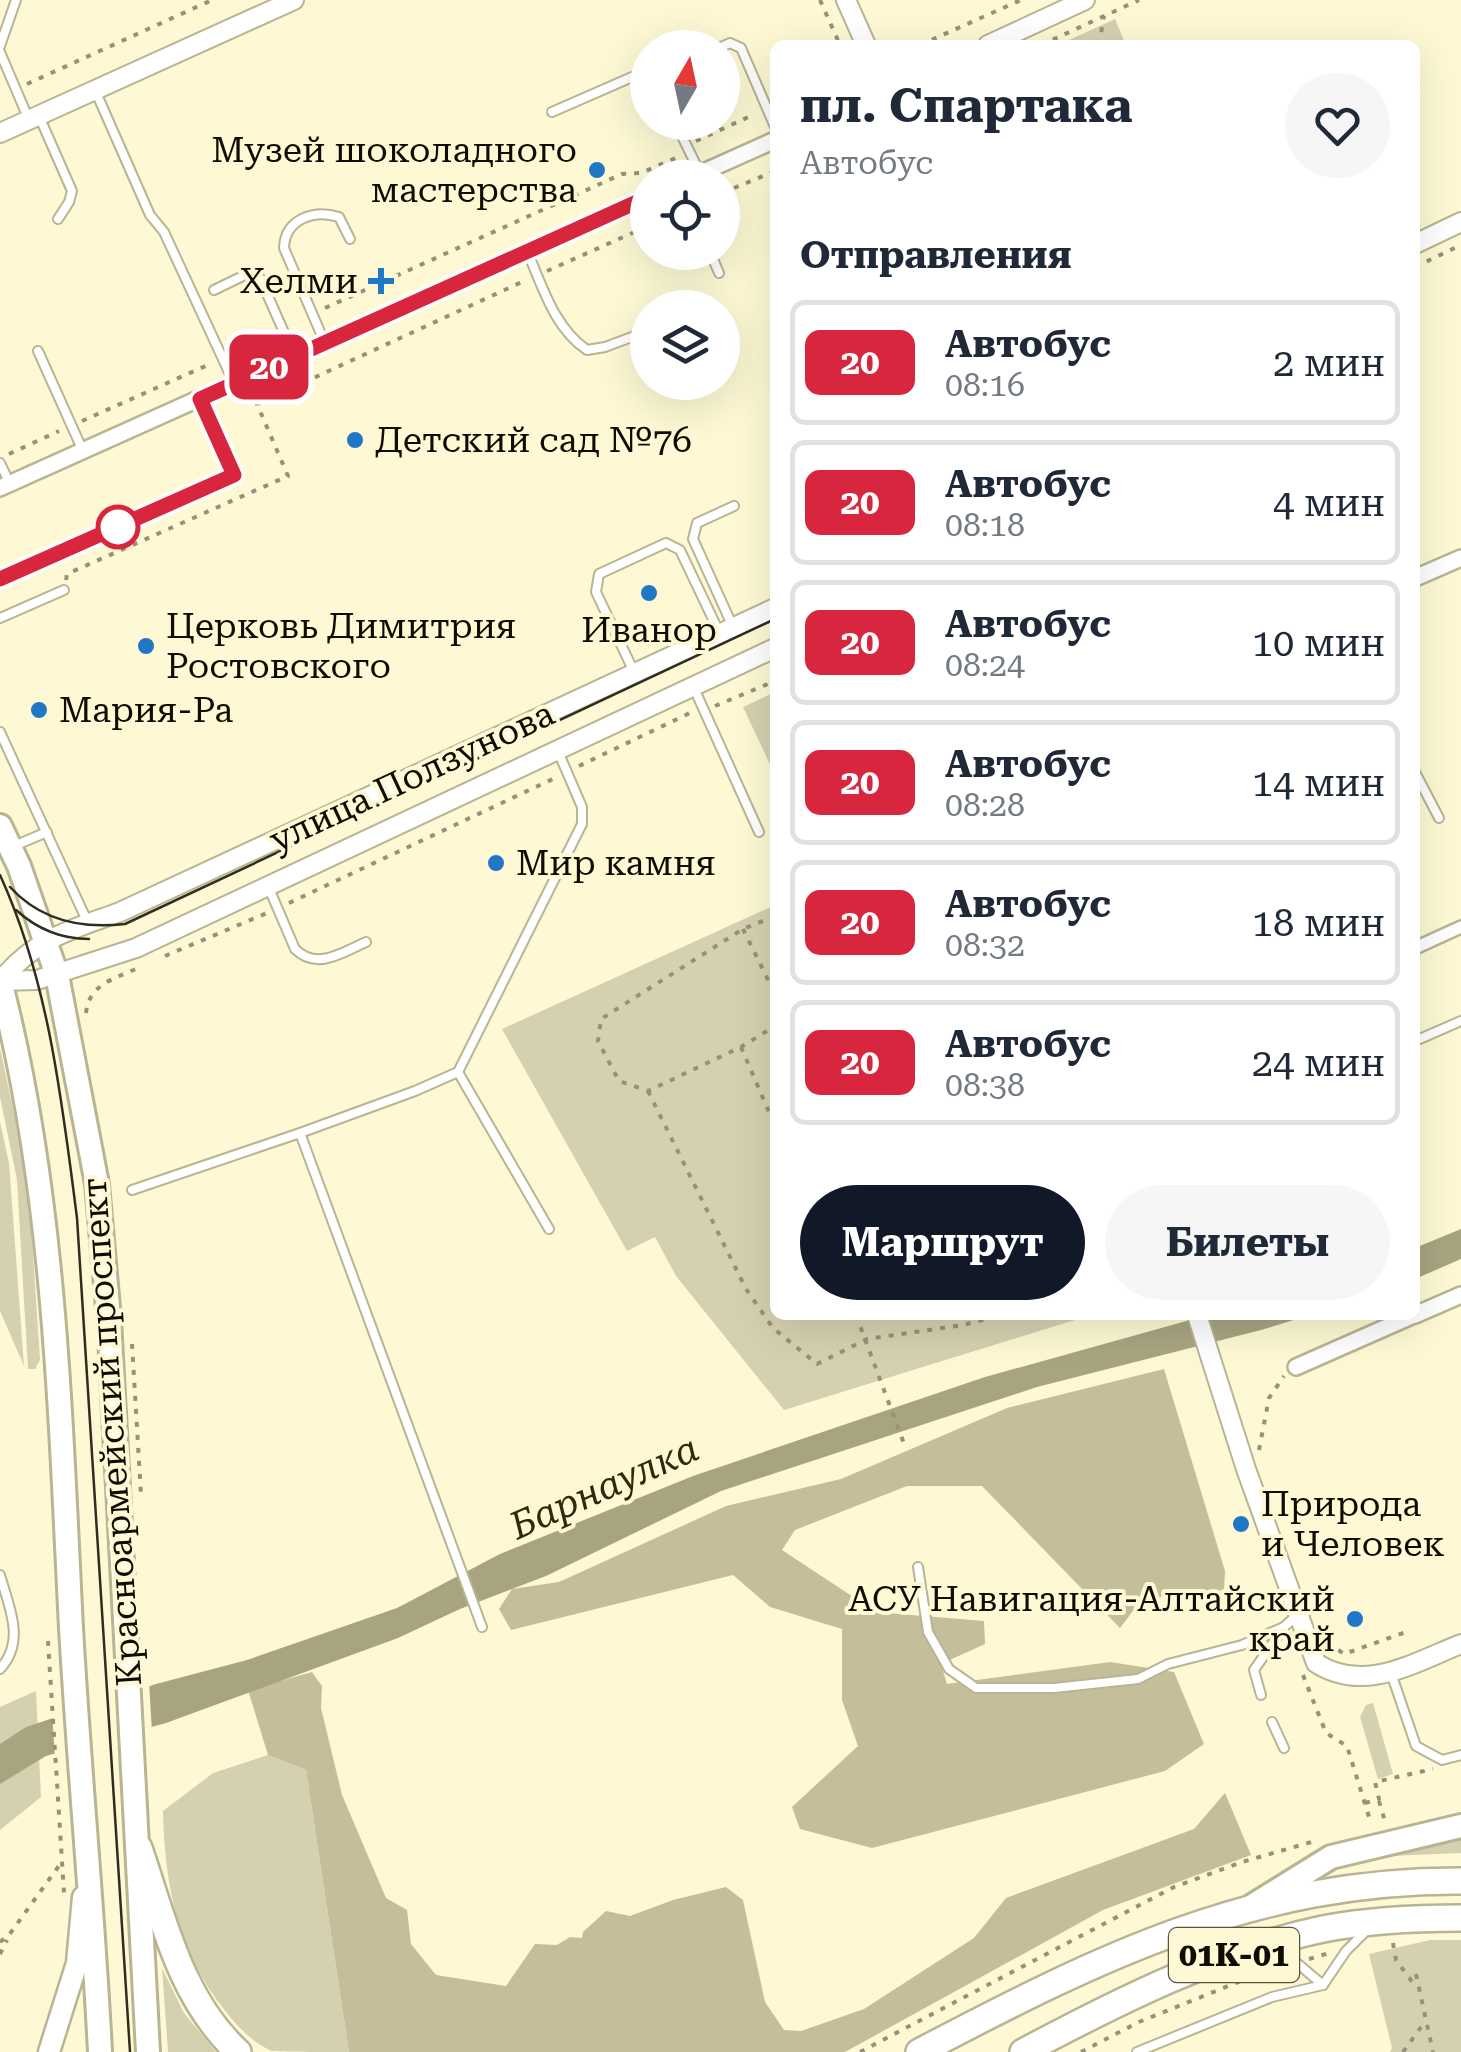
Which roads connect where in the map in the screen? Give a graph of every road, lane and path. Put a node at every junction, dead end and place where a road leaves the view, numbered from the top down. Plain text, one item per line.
1 (16, 0) edge
2 (212, 0) edge
3 (294, 0) edge
4 (820, 0) edge
5 (846, 0) edge
6 (1021, 0) edge
7 (1085, 0) edge
8 (1139, 0) edge
9 (1104, 16) junction
10 (838, 40) edge
11 (864, 40) edge
12 (931, 40) edge
13 (999, 40) edge
14 (1052, 40) edge
15 (1101, 40) edge
16 (740, 48) edge
17 (0, 49) edge
18 (630, 78) edge
19 (16, 89) junction
20 (95, 90) junction
21 (552, 112) dead end
22 (770, 115) edge
23 (750, 116) dead end
24 (34, 118) junction
25 (0, 133) edge
26 (684, 140) edge
27 (770, 142) edge
28 (690, 152) junction
29 (692, 160) edge
30 (729, 160) edge
31 (770, 173) edge
32 (740, 185) edge
33 (630, 204) edge
34 (58, 219) dead end
35 (1461, 222) edge
36 (630, 234) edge
37 (350, 239) dead end
38 (1420, 242) edge
39 (1461, 245) edge
40 (527, 251) junction
41 (1420, 264) edge
42 (719, 270) edge
43 (720, 273) dead end
44 (538, 275) junction
45 (214, 290) dead end
46 (312, 314) junction
47 (281, 327) junction
48 (630, 338) edge
49 (324, 341) junction
50 (38, 351) dead end
51 (294, 355) junction
52 (222, 358) junction
53 (234, 383) junction
54 (200, 399) junction
55 (72, 426) junction
56 (82, 451) junction
57 (0, 460) edge
58 (5, 486) edge
59 (734, 506) dead end
60 (1461, 558) edge
61 (1420, 576) edge
62 (0, 580) edge
63 (64, 590) joint
64 (770, 610) edge
65 (0, 618) edge
66 (726, 630) junction
67 (770, 650) edge
68 (634, 674) junction
69 (770, 683) edge
70 (693, 686) junction
71 (702, 707) junction
72 (0, 732) edge
73 (557, 750) junction
74 (567, 772) junction
75 (1420, 782) edge
76 (1439, 818) dead end
77 (0, 826) edge
78 (48, 832) junction
79 (759, 832) dead end
80 (10, 848) junction
81 (268, 886) junction
82 (278, 908) junction
83 (770, 918) edge
84 (89, 924) junction
85 (1461, 927) edge
86 (743, 929) junction
87 (46, 940) junction
88 (366, 942) dead end
89 (1420, 946) edge
90 (160, 958) dead end
91 (143, 966) dead end
92 (57, 975) junction
93 (0, 981) edge
94 (770, 984) edge
95 (85, 1018) dead end
96 (1461, 1021) edge
97 (770, 1029) edge
98 (1420, 1039) edge
99 (741, 1046) junction
100 (458, 1072) junction
101 (648, 1091) junction
102 (770, 1114) edge
103 (300, 1133) junction
104 (132, 1190) dead end
105 (548, 1229) dead end
106 (1461, 1295) edge
107 (1420, 1312) edge
108 (858, 1320) edge
109 (984, 1320) edge
110 (1199, 1320) edge
111 (1403, 1320) edge
112 (132, 1332) dead end
113 (867, 1339) junction
114 (1296, 1367) joint
115 (1253, 1444) dead end
116 (906, 1449) dead end
117 (140, 1496) dead end
118 (918, 1566) dead end
119 (0, 1575) edge
120 (1290, 1621) junction
121 (482, 1627) dead end
122 (1406, 1632) dead end
123 (1324, 1639) dead end
124 (48, 1640) dead end
125 (1461, 1644) edge
126 (0, 1669) edge
127 (1390, 1672) junction
128 (1260, 1695) dead end
129 (1272, 1722) dead end
130 (1284, 1748) dead end
131 (1461, 1755) edge
132 (1442, 1767) dead end
133 (1379, 1799) junction
134 (1365, 1803) dead end
135 (71, 1819) junction
136 (1386, 1825) dead end
137 (1461, 1826) edge
138 (1320, 1840) dead end
139 (139, 1848) junction
140 (62, 1862) dead end
141 (86, 1865) junction
142 (1461, 1881) edge
143 (1252, 1906) junction
144 (1461, 1918) edge
145 (1384, 1930) junction
146 (9, 1936) junction
147 (0, 1942) edge
148 (1260, 1946) junction
149 (1336, 1952) dead end
150 (0, 1954) edge
151 (1305, 1960) dead end
152 (1284, 1970) dead end
153 (1416, 1974) dead end
154 (1323, 1985) junction
155 (1419, 1991) junction
156 (1424, 2022) junction
157 (1430, 2050) edge
158 (49, 2052) edge
159 (100, 2052) edge
160 (148, 2052) edge
161 (238, 2052) edge
162 (860, 2052) edge
163 (919, 2052) edge
164 (1023, 2052) edge
165 (1080, 2052) edge
166 (1136, 2052) edge
167 (1404, 2052) edge

1 - 17 lane
2 - 19 path
3 - 20 street
4 - 10 path
5 - 11 street
6 - 12 path
7 - 13 street
8 - 9 path
9 - 14 path
9 - 15 path
16 - 22 lane
17 - 19 lane
18 - 21 lane
19 - 24 lane
20 - 24 street
20 - 52 lane
23 - 28 path
24 - 25 street
24 - 34 lane
26 - 28 lane
27 - 30 street
28 - 29 lane
28 - 46 path
31 - 32 path
33 - 40 street
35 - 38 street
36 - 44 path
37 - 46 lane
39 - 41 path
40 - 44 lane
40 - 49 street
42 - 43 lane
44 - 48 lane
44 - 63 path
45 - 47 lane
46 - 49 lane
47 - 51 lane
47 - 52 path
49 - 51 street
50 - 55 lane
51 - 53 street
52 - 53 lane
52 - 55 path
53 - 54 street
54 - 56 street
54 - 62 lane
55 - 56 lane
55 - 57 path
56 - 58 street
57 - 58 lane
59 - 66 lane
60 - 61 street
63 - 65 lane
64 - 66 street, улица Ползунова
66 - 68 street, улица Ползунова
66 - 68 lane
67 - 70 street, улица Ползунова
68 - 84 street, улица Ползунова
69 - 71 path
70 - 71 lane
70 - 73 street, улица Ползунова
71 - 74 path
71 - 79 lane
72 - 78 lane
73 - 74 lane
73 - 81 street, улица Ползунова
74 - 82 path
74 - 100 lane
75 - 76 lane
77 - 80 main road, Красноармейский проспект
78 - 80 lane
78 - 84 lane
80 - 87 main road, Красноармейский проспект
81 - 82 lane
81 - 92 street, улица Ползунова
82 - 88 lane
82 - 90 path
83 - 86 path
84 - 87 street, улица Ползунова
85 - 89 street
86 - 94 path
86 - 101 path
87 - 92 main road, Красноармейский проспект
87 - 93 street, улица Ползунова
91 - 95 path
92 - 93 street, улица Ползунова
92 - 139 main road, Красноармейский проспект
93 - 135 main road, Красноармейский проспект
96 - 98 lane
97 - 99 path
99 - 101 path
99 - 102 path
100 - 103 lane
100 - 105 lane
101 - 113 path
103 - 104 lane
103 - 121 lane
106 - 107 street
108 - 113 path
109 - 113 path
110 - 120 street
111 - 114 street
112 - 117 path
113 - 116 path
114 - 115 path
118 - 120 lane
119 - 126 lane
120 - 127 street
120 - 128 lane
122 - 123 path
124 - 135 path
125 - 127 street
127 - 131 lane
129 - 130 lane
132 - 133 path
133 - 134 path
133 - 136 path
135 - 141 main road, Красноармейский проспект
137 - 143 main road
138 - 162 path
139 - 160 main road, Красноармейский проспект
139 - 161 highway
140 - 146 path
141 - 158 main road
141 - 159 main road, Красноармейский проспект
142 - 143 highway, 01К-01
143 - 163 highway, 01К-01
144 - 145 highway, 01К-01
145 - 148 highway, 01К-01
145 - 154 lane
145 - 155 path
146 - 147 path
146 - 150 path
148 - 154 lane
148 - 164 highway, 01К-01
149 - 151 path
152 - 165 path
153 - 155 path
154 - 166 lane
155 - 156 path
156 - 157 path
156 - 167 path

